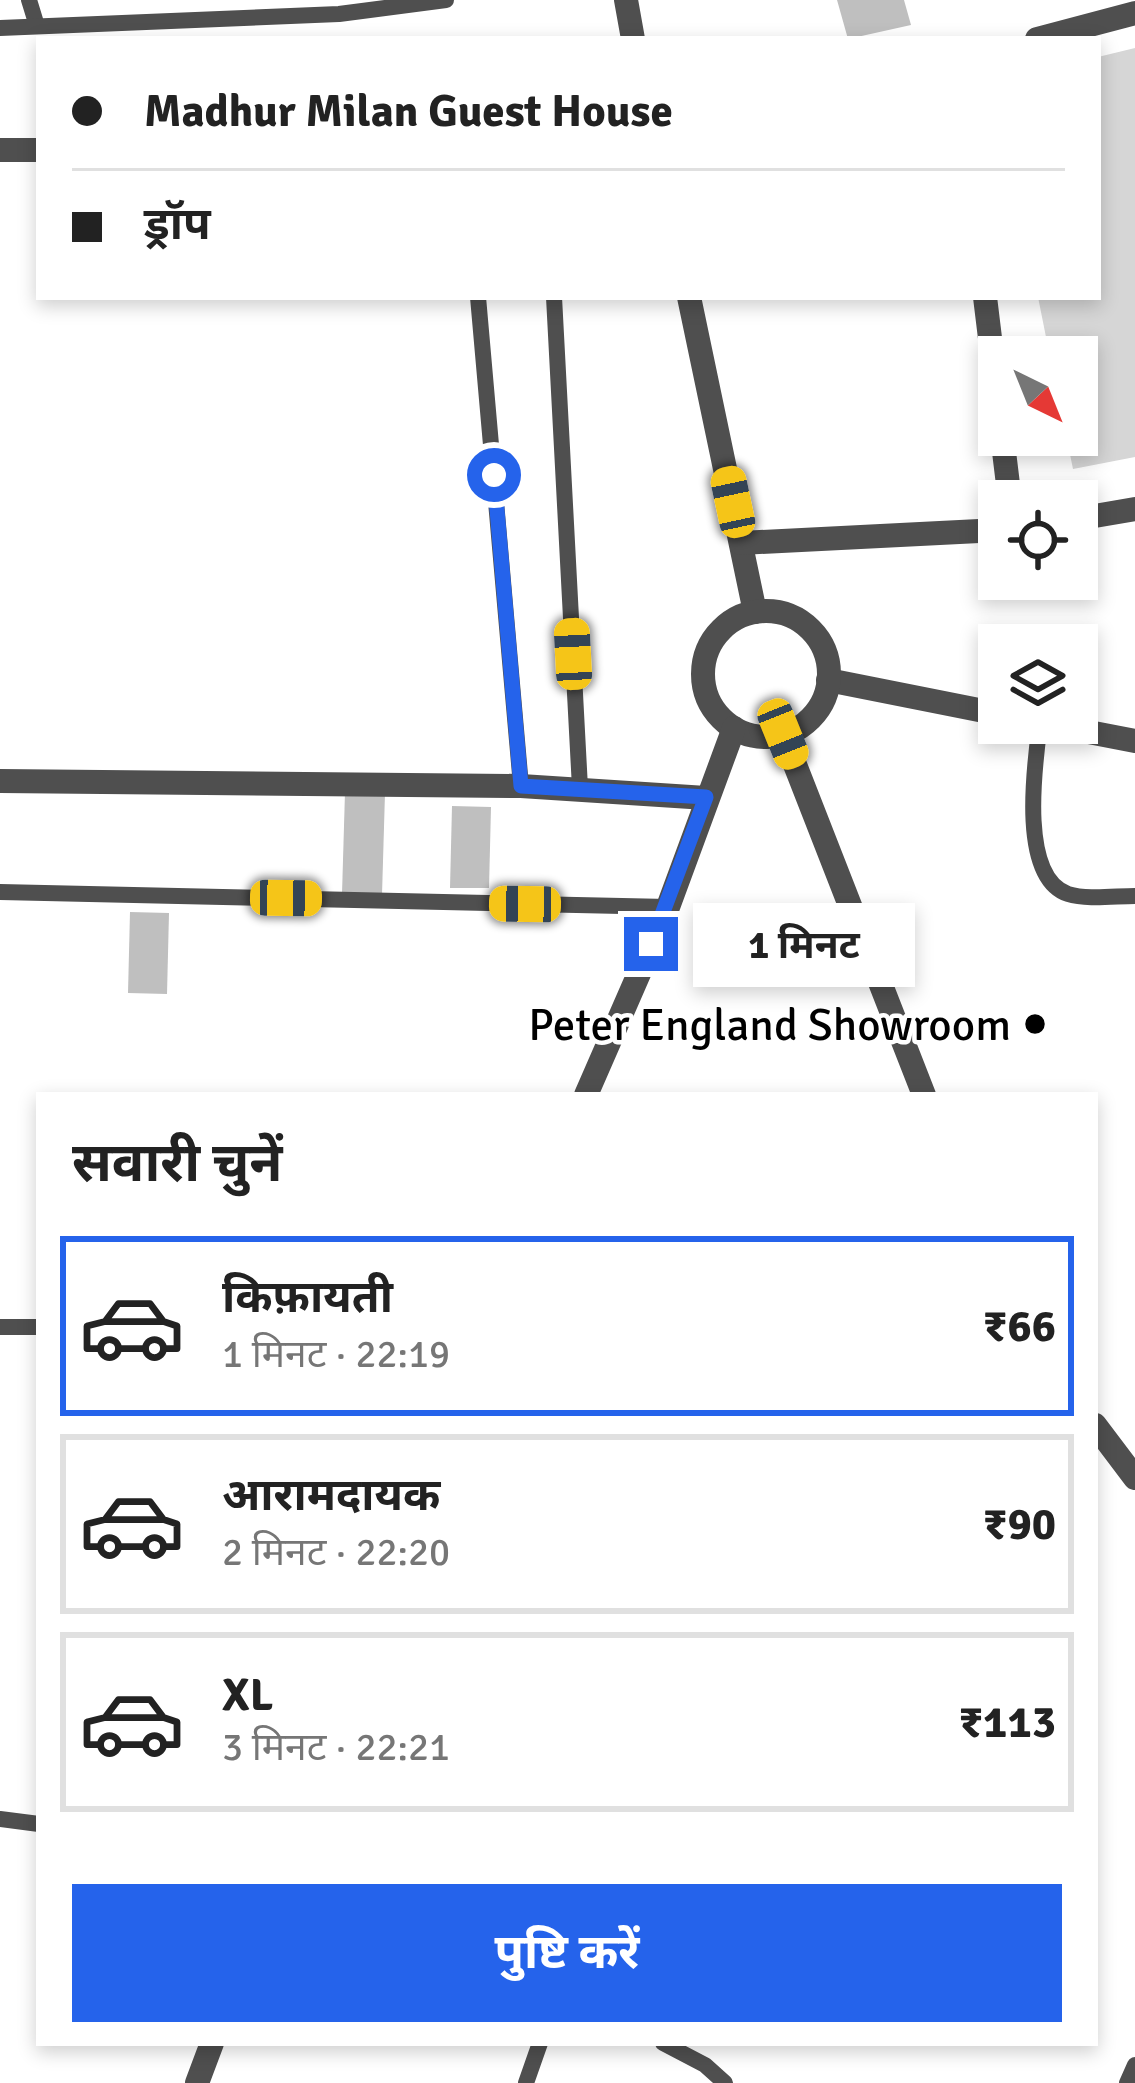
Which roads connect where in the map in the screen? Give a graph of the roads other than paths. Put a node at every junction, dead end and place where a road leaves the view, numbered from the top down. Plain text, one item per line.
1 (29, 0) edge
2 (446, 0) edge
3 (626, 0) edge
4 (1135, 13) edge
5 (38, 26) junction
6 (0, 28) edge
7 (632, 36) edge
8 (1047, 36) edge
9 (0, 150) edge
10 (36, 150) edge
11 (478, 300) edge
12 (554, 300) edge
13 (690, 300) edge
14 (985, 300) edge
15 (990, 336) edge
16 (1135, 509) edge
17 (1098, 515) edge
18 (978, 531) edge
19 (741, 543) junction
20 (755, 612) junction
21 (828, 680) junction
22 (978, 710) edge
23 (734, 728) junction
24 (783, 734) junction
25 (1098, 734) edge
26 (1135, 741) edge
27 (1038, 744) edge
28 (0, 781) edge
29 (521, 786) junction
30 (580, 788) junction
31 (706, 797) junction
32 (0, 892) edge
33 (1135, 896) edge
34 (668, 907) junction
35 (587, 1092) edge
36 (922, 1092) edge
37 (0, 1327) edge
38 (36, 1328) edge
39 (1098, 1428) edge
40 (1130, 1463) edge
41 (0, 1819) edge
42 (36, 1824) edge
43 (211, 2046) edge
44 (539, 2046) edge
45 (669, 2046) edge
46 (1135, 2065) edge
47 (197, 2083) edge
48 (526, 2083) edge
49 (724, 2083) edge
50 (1127, 2083) edge

1 - 5 lane
2 - 5 lane
3 - 7 street
4 - 8 street
5 - 6 lane
9 - 10 street
11 - 29 lane
12 - 30 lane
13 - 19 street
14 - 15 street
16 - 17 street
18 - 19 street
19 - 20 street
20 - 21 street
20 - 23 street
21 - 22 street
21 - 24 street
23 - 24 street
23 - 31 street
24 - 36 street
25 - 26 street
27 - 33 lane
28 - 29 street
29 - 30 street
30 - 31 street
31 - 34 street
32 - 34 lane
34 - 35 street
37 - 38 lane
39 - 40 street
41 - 42 lane
43 - 47 street
44 - 48 lane
45 - 49 lane
46 - 50 lane

